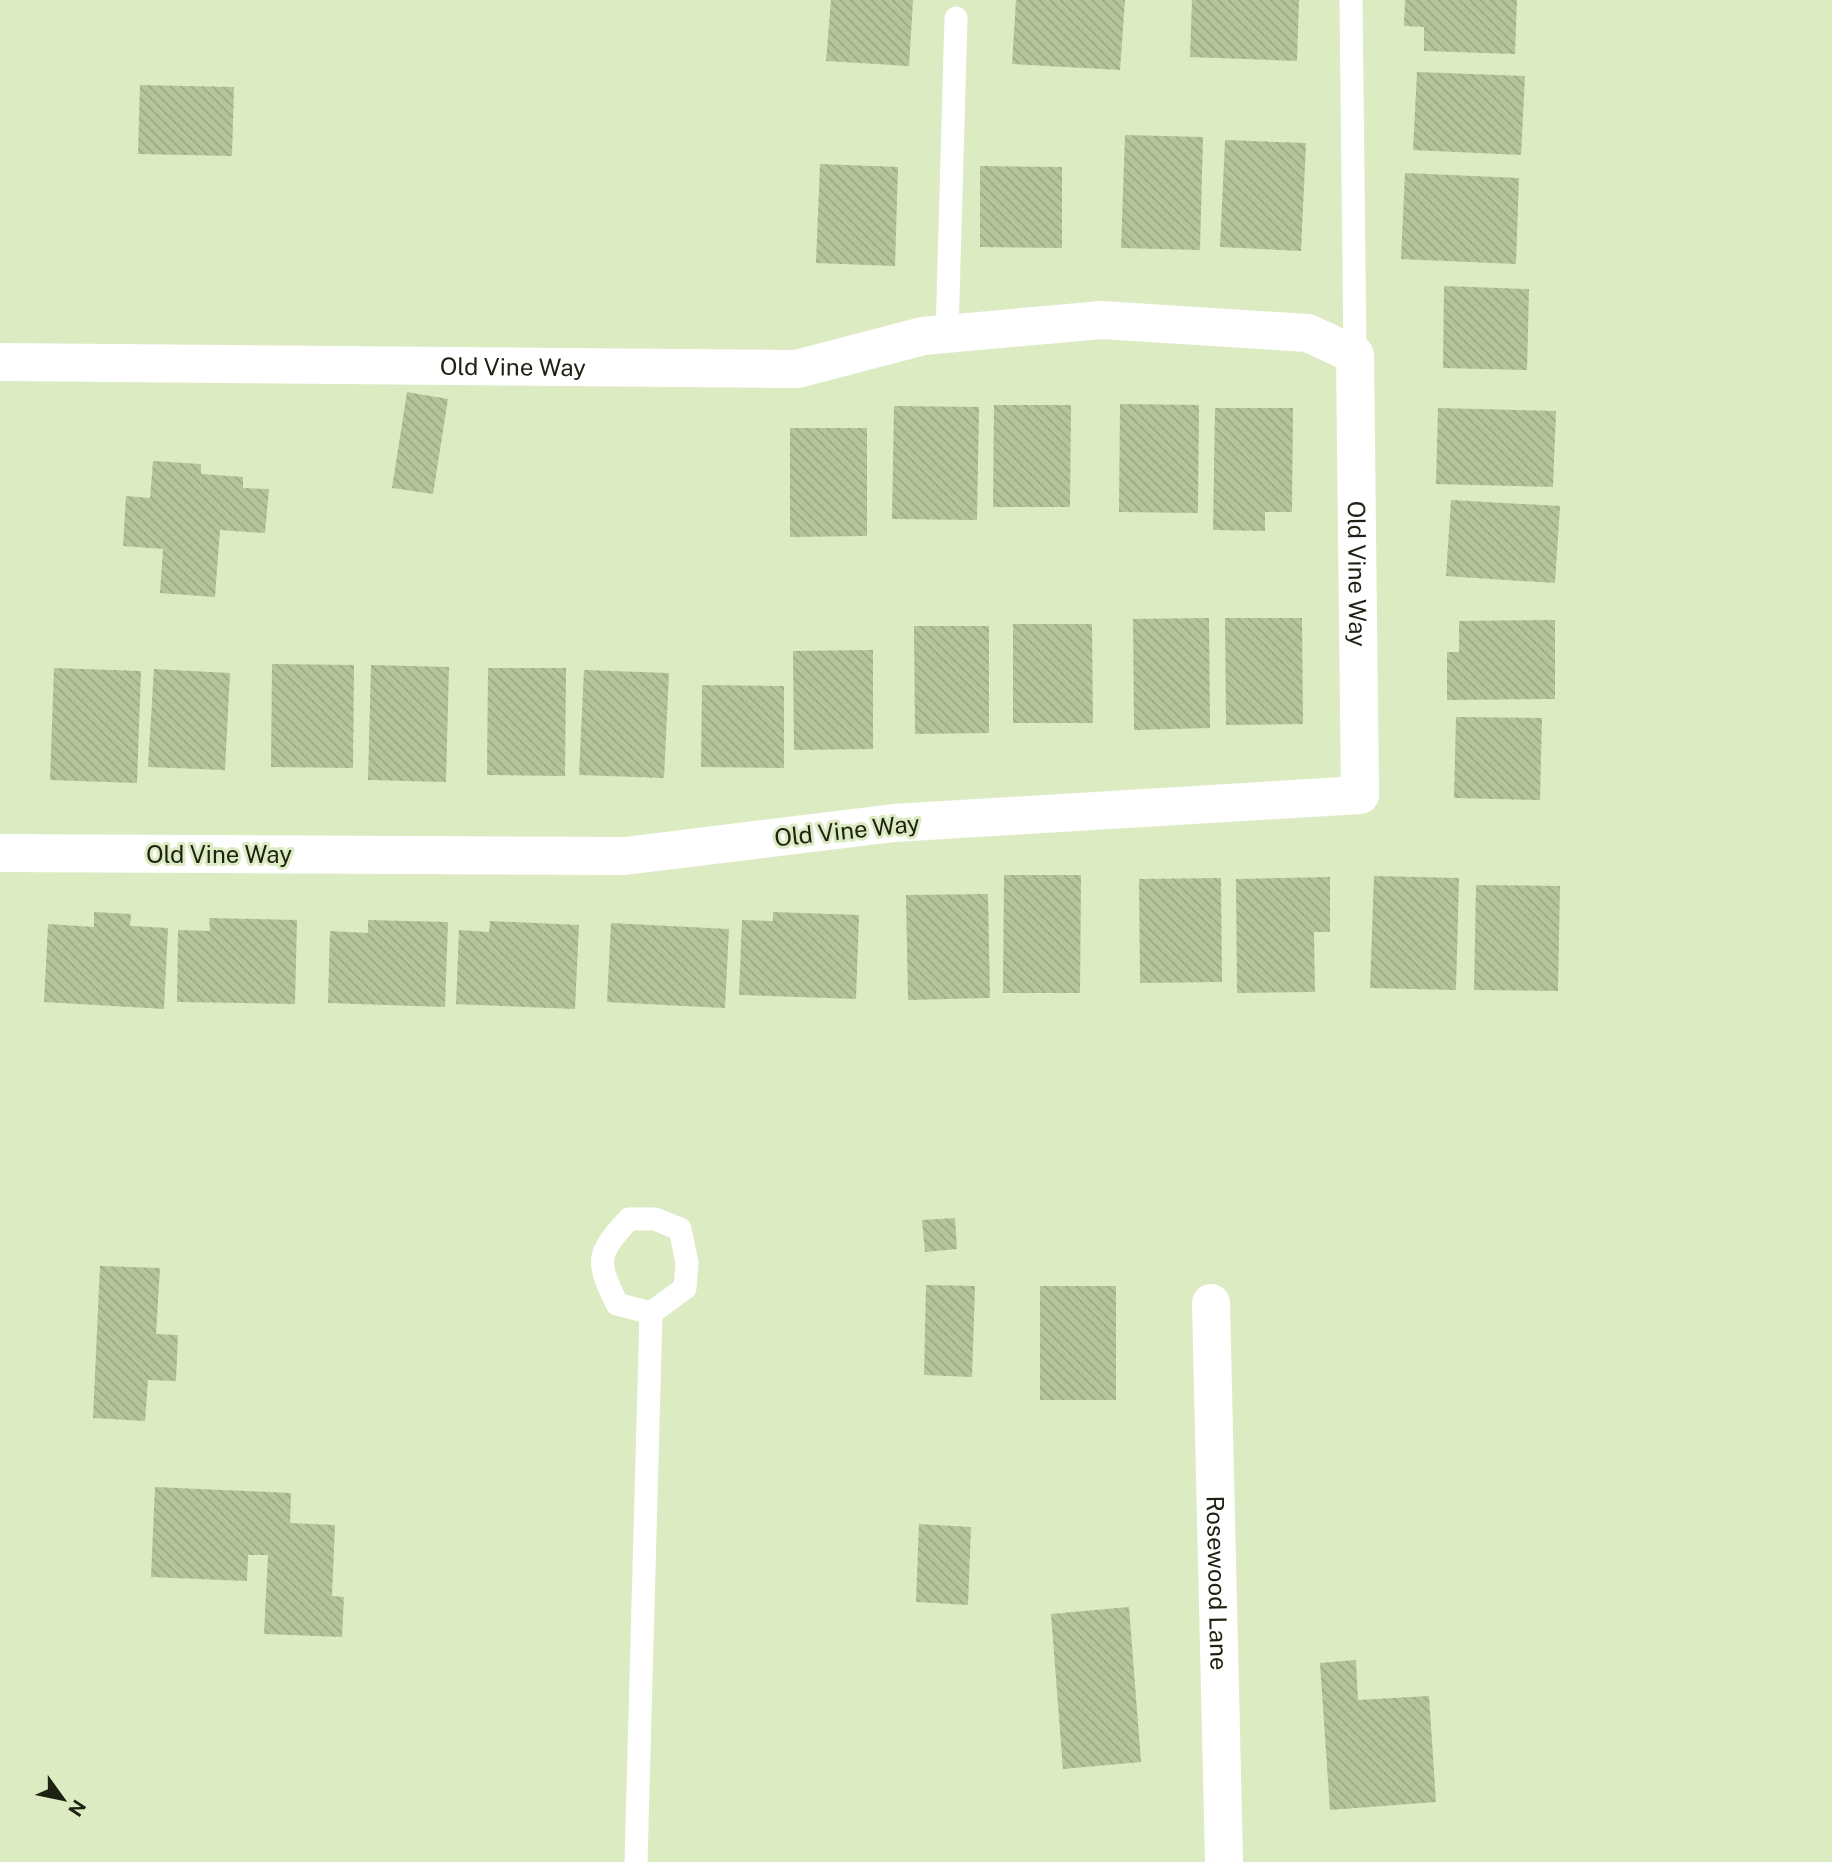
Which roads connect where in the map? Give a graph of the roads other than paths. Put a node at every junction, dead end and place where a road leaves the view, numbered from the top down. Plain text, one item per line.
1 (1351, 0) edge
2 (956, 18) dead end
3 (947, 334) junction
4 (1355, 355) junction
5 (0, 362) edge
6 (0, 853) edge
7 (1211, 1303) dead end
8 (651, 1312) junction
9 (636, 1862) edge
10 (1224, 1862) edge

1 - 4 lane
2 - 3 lane
3 - 4 street, Old Vine Way
3 - 5 street, Old Vine Way
4 - 6 street, Old Vine Way
7 - 10 street, Rosewood Lane
8 - 8 lane
8 - 9 lane

